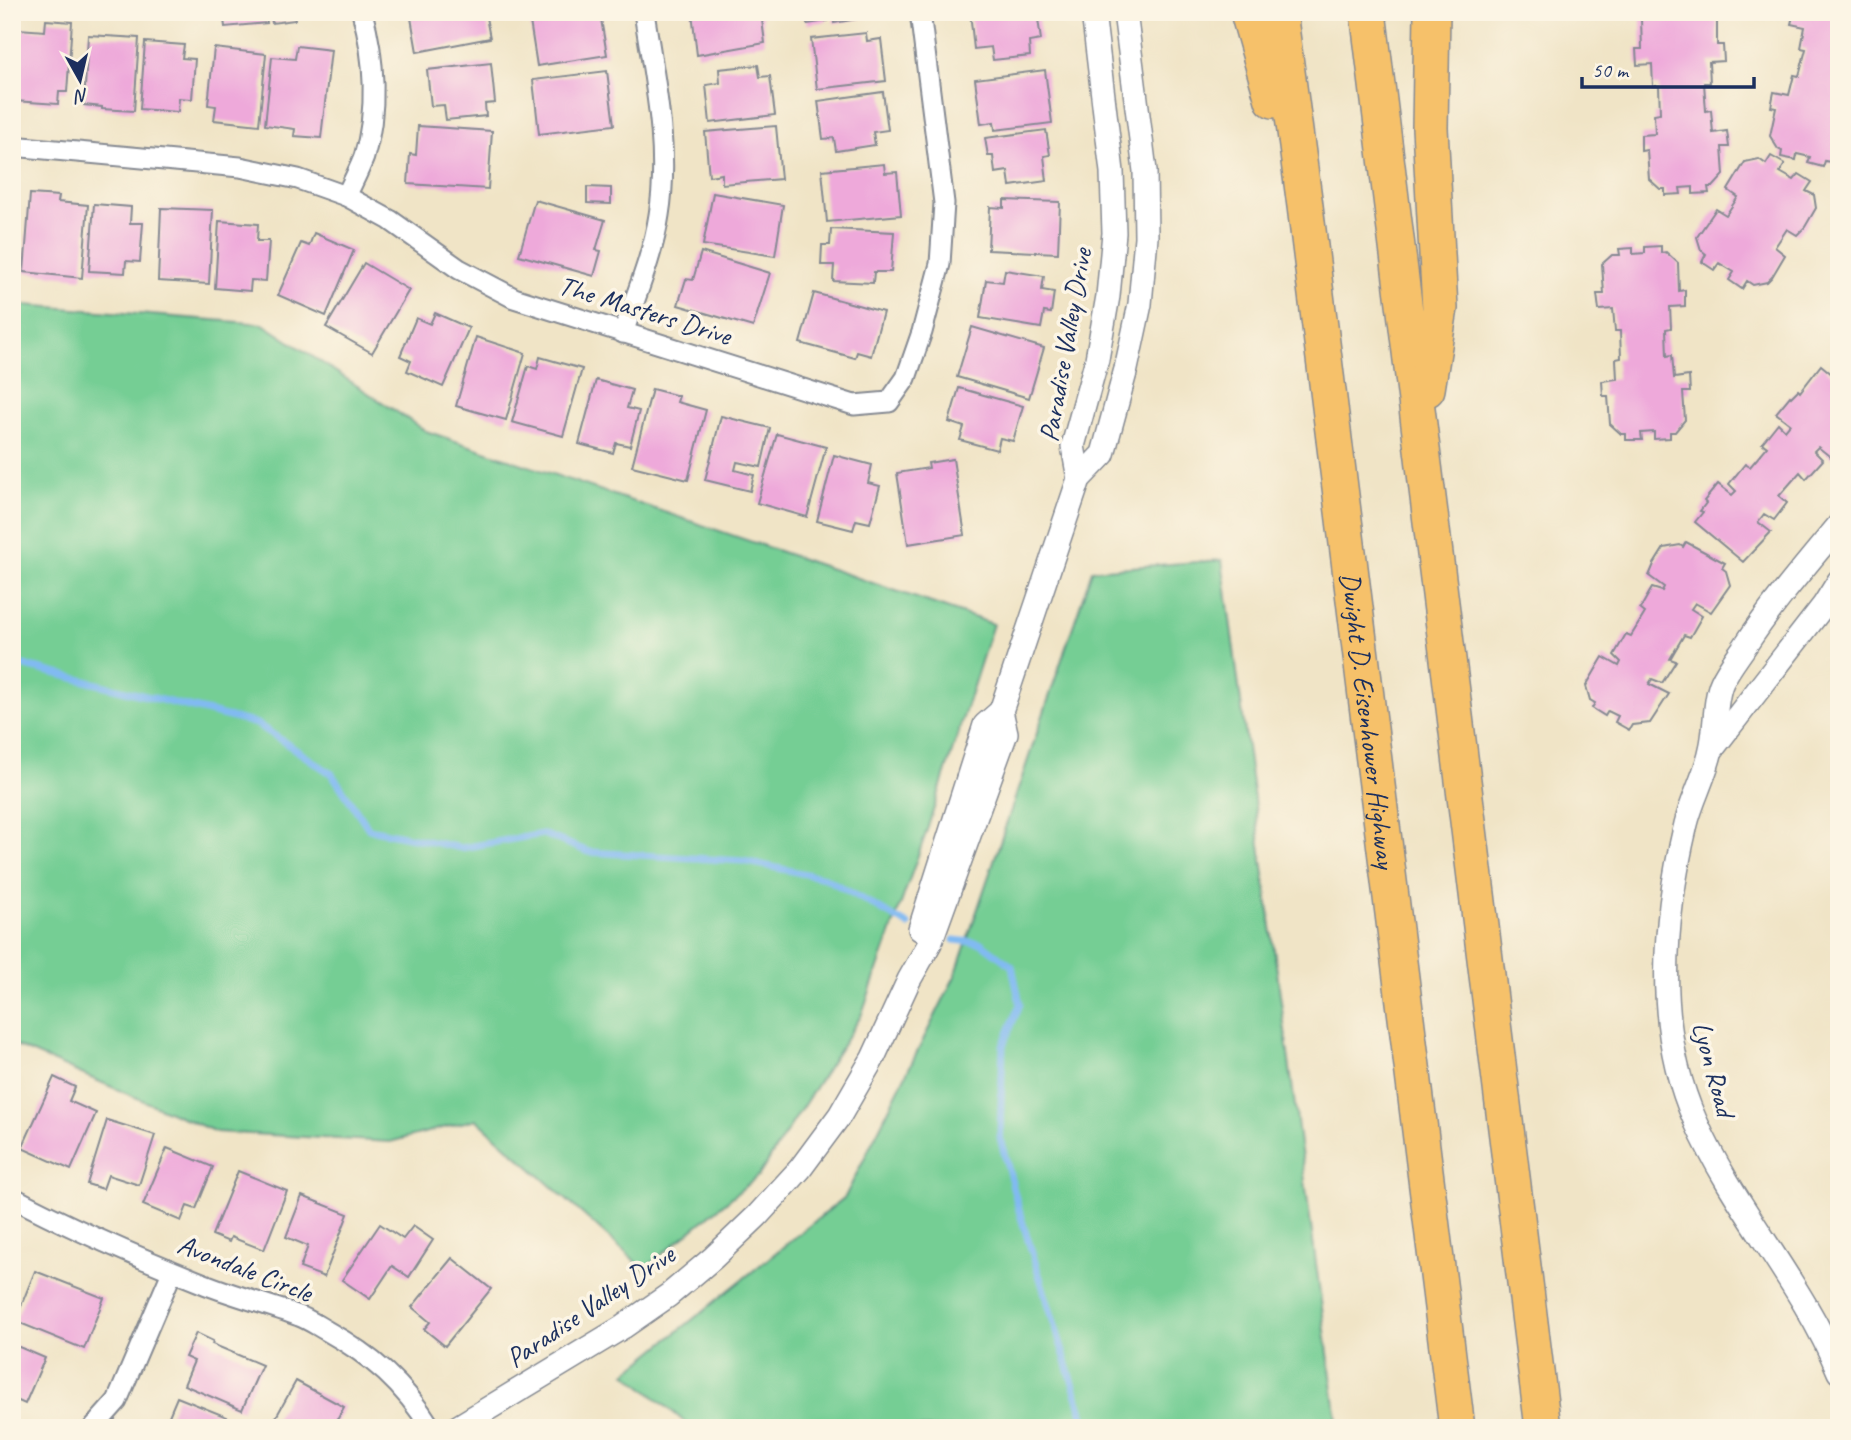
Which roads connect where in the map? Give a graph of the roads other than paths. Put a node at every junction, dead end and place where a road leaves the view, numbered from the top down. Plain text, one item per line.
1 (362, 12) edge
2 (644, 12) edge
3 (920, 12) edge
4 (1093, 12) edge
5 (1125, 12) edge
6 (1248, 12) edge
7 (1279, 12) edge
8 (1368, 12) edge
9 (1432, 12) edge
10 (12, 146) edge
11 (346, 197) junction
12 (1305, 206) junction
13 (623, 333) junction
14 (1421, 430) junction
15 (1079, 479) junction
16 (1839, 525) edge
17 (1839, 581) edge
18 (1711, 750) junction
19 (12, 1197) edge
20 (173, 1272) junction
21 (1839, 1372) edge
22 (93, 1428) edge
23 (431, 1428) edge
24 (456, 1428) edge
25 (1457, 1428) edge
26 (1543, 1428) edge

1 - 11 street
2 - 13 street
3 - 13 street, The Masters Drive
4 - 15 street, Paradise Valley Drive
5 - 15 street, Paradise Valley Drive
6 - 12 highway
7 - 12 highway, Dwight D. Eisenhower Highway
8 - 14 highway
9 - 14 highway
10 - 11 street, The Masters Drive
11 - 13 street, The Masters Drive
12 - 25 highway, Dwight D. Eisenhower Highway
14 - 26 highway
15 - 24 street, Paradise Valley Drive
16 - 18 street, Lyon Road
17 - 18 street, Lyon Road
18 - 21 street, Lyon Road
19 - 20 street, Avondale Circle
20 - 22 street
20 - 23 street, Avondale Circle

